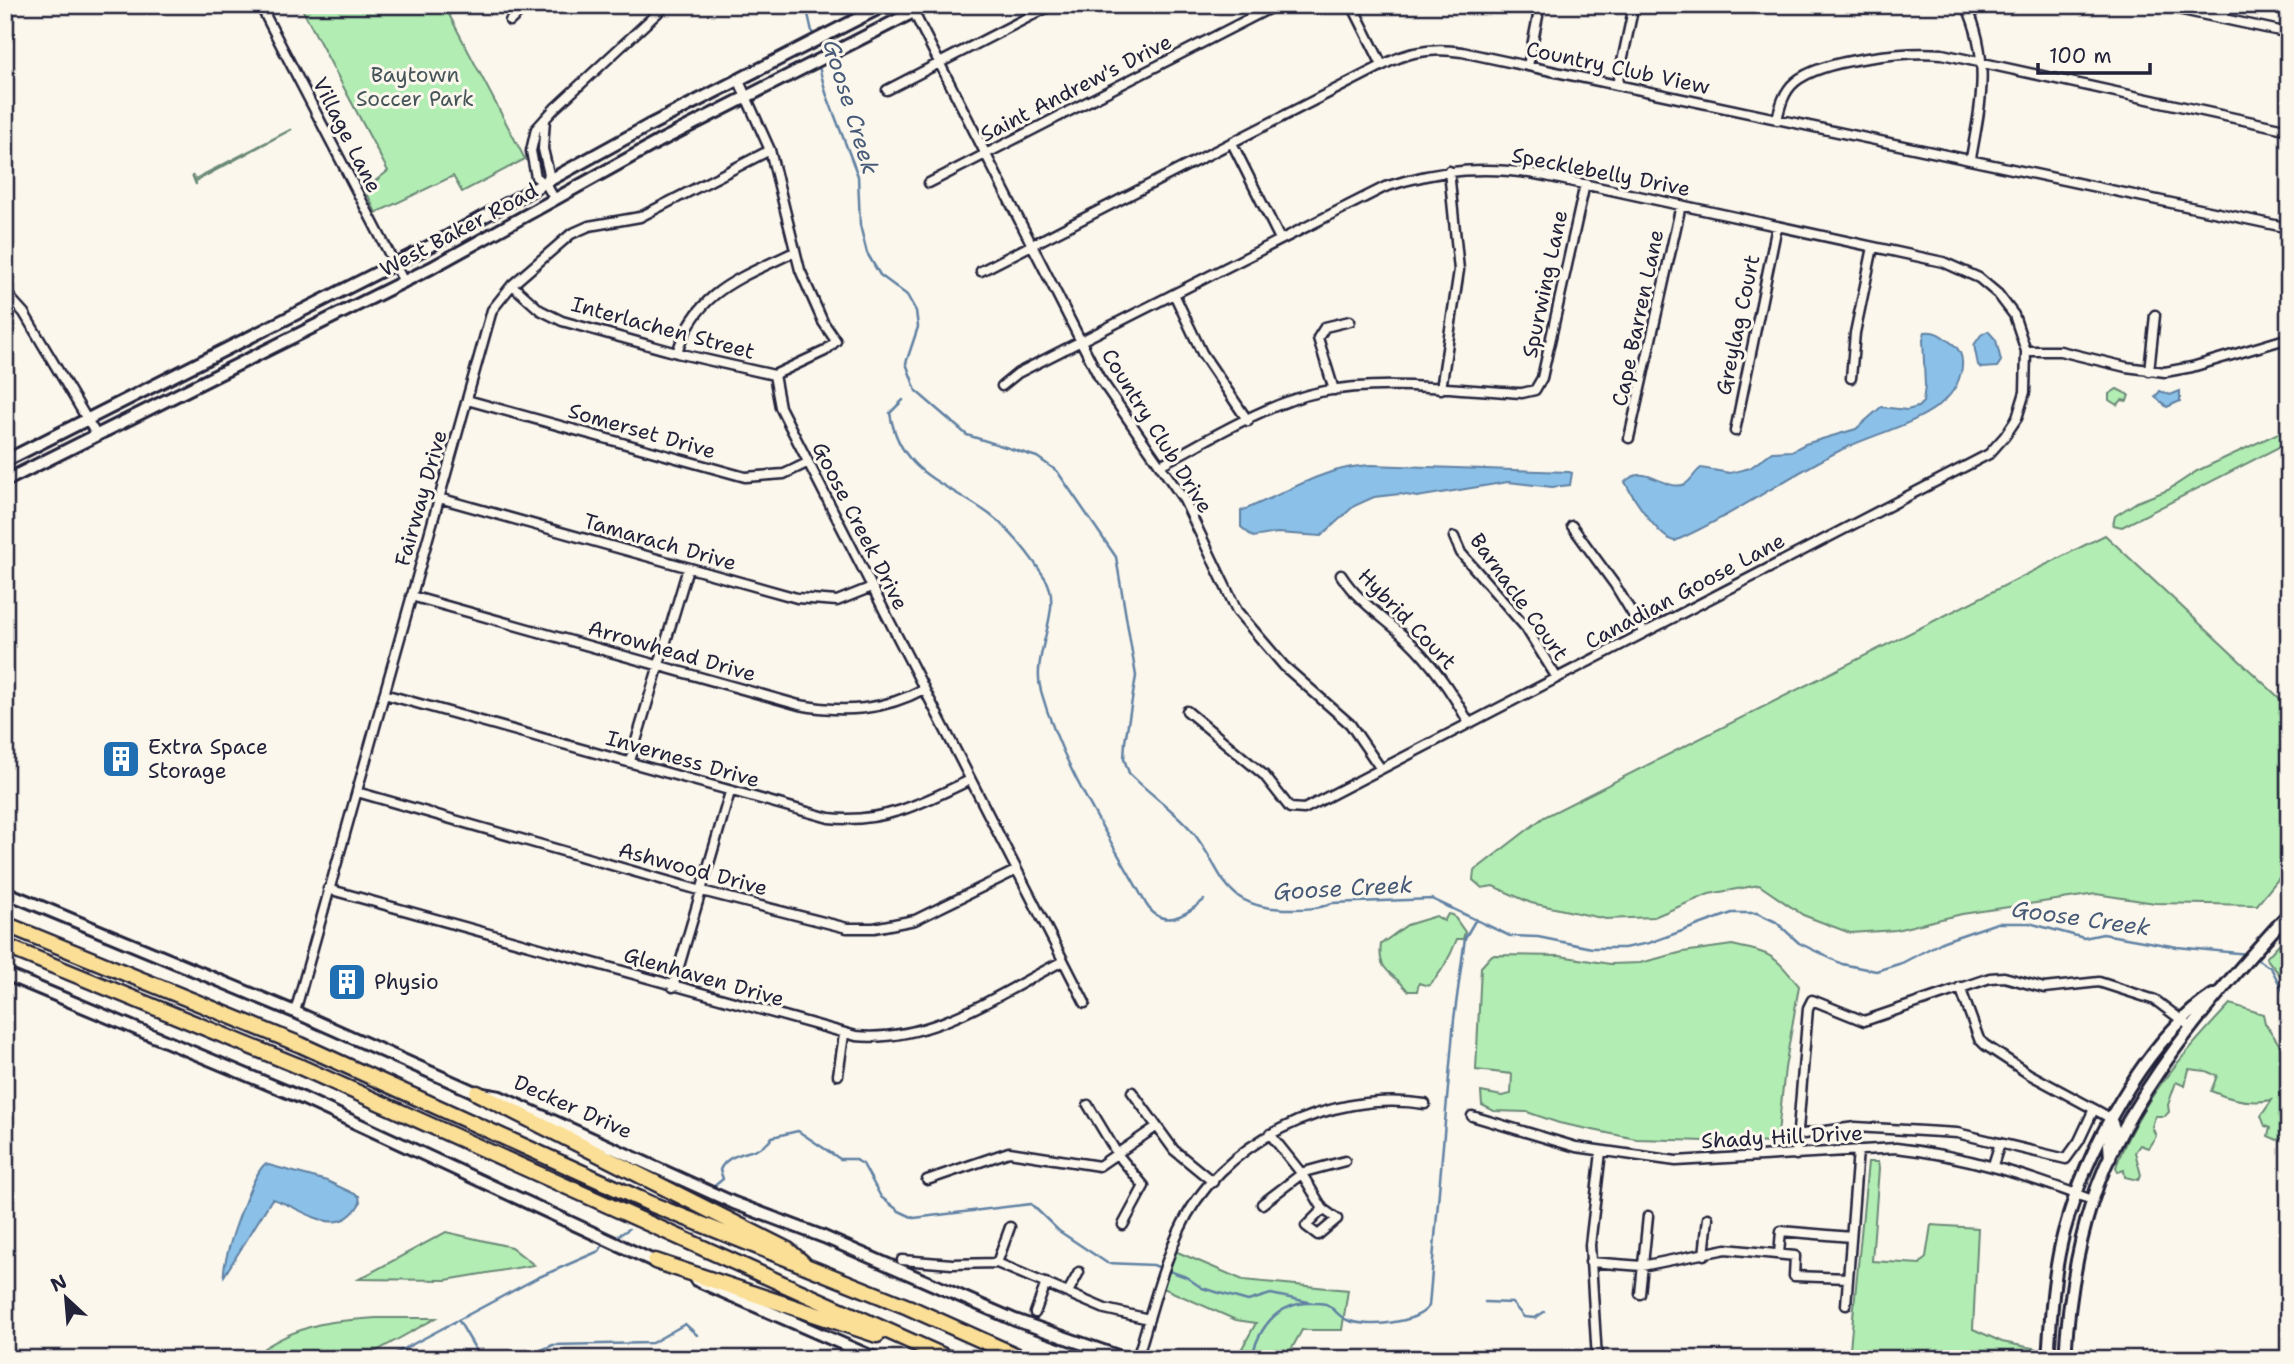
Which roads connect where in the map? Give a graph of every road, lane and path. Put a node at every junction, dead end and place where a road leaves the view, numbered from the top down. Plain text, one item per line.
1 (260, 5) edge
2 (527, 5) edge
3 (666, 5) edge
4 (885, 5) edge
5 (927, 5) edge
6 (1052, 5) edge
7 (1276, 5) edge
8 (1352, 5) edge
9 (1534, 5) edge
10 (1634, 5) edge
11 (1966, 5) edge
12 (2159, 5) edge
13 (2225, 5) edge
14 (912, 9) edge
15 (2223, 18) junction
16 (510, 21) dead end
17 (2289, 33) edge
18 (939, 62) junction
19 (1984, 64) junction
20 (1382, 65) junction
21 (1528, 66) junction
22 (739, 80) junction
23 (1617, 85) junction
24 (887, 90) dead end
25 (747, 97) junction
26 (545, 119) junction
27 (1777, 120) junction
28 (2289, 130) edge
29 (1232, 143) junction
30 (770, 150) junction
31 (986, 153) junction
32 (1971, 158) junction
33 (1448, 171) junction
34 (929, 183) dead end
35 (546, 184) junction
36 (1585, 184) junction
37 (555, 200) junction
38 (1681, 205) junction
39 (1777, 226) junction
40 (2289, 228) edge
41 (1280, 239) junction
42 (1033, 244) junction
43 (1873, 247) junction
44 (794, 252) junction
45 (394, 263) junction
46 (981, 271) dead end
47 (404, 282) junction
48 (512, 285) junction
49 (5, 292) edge
50 (1174, 294) junction
51 (2155, 315) dead end
52 (1350, 321) dead end
53 (2289, 338) edge
54 (247, 339) junction
55 (1081, 341) junction
56 (2026, 351) junction
57 (677, 353) junction
58 (256, 356) junction
59 (2149, 371) junction
60 (774, 375) junction
61 (1851, 379) dead end
62 (1002, 386) dead end
63 (1441, 389) junction
64 (1334, 390) junction
65 (467, 400) junction
66 (88, 419) junction
67 (1248, 421) junction
68 (1735, 431) dead end
69 (97, 436) junction
70 (1629, 438) dead end
71 (5, 461) edge
72 (807, 463) junction
73 (1160, 465) junction
74 (5, 481) edge
75 (439, 498) junction
76 (1572, 527) dead end
77 (1454, 537) dead end
78 (688, 568) junction
79 (1341, 575) dead end
80 (872, 587) junction
81 (411, 596) junction
82 (1644, 633) junction
83 (659, 665) junction
84 (1556, 678) junction
85 (924, 689) junction
86 (383, 694) junction
87 (1187, 711) dead end
88 (1469, 723) junction
89 (630, 761) junction
90 (1381, 769) junction
91 (970, 780) junction
92 (357, 792) junction
93 (730, 792) junction
94 (1015, 871) junction
95 (328, 889) junction
96 (702, 891) junction
97 (5, 892) edge
98 (2289, 913) edge
99 (5, 924) edge
100 (5, 946) edge
101 (1063, 961) junction
102 (5, 974) edge
103 (673, 987) junction
104 (1960, 987) junction
105 (1085, 1003) dead end
106 (295, 1012) junction
107 (2188, 1024) junction
108 (844, 1035) junction
109 (838, 1075) dead end
110 (1132, 1092) dead end
111 (477, 1093) junction
112 (1425, 1104) dead end
113 (1088, 1105) dead end
114 (2094, 1109) junction
115 (1472, 1116) dead end
116 (2110, 1118) junction
117 (1156, 1127) junction
118 (1270, 1134) junction
119 (1796, 1135) junction
120 (2000, 1143) junction
121 (1858, 1150) junction
122 (1601, 1152) junction
123 (1118, 1155) junction
124 (1796, 1155) junction
125 (2110, 1158) junction
126 (1345, 1161) dead end
127 (1993, 1165) junction
128 (1302, 1174) junction
129 (927, 1180) dead end
130 (1213, 1182) junction
131 (2076, 1194) junction
132 (2092, 1200) junction
133 (1262, 1204) dead end
134 (1323, 1209) dead end
135 (1648, 1216) dead end
136 (1708, 1218) dead end
137 (1123, 1225) dead end
138 (1010, 1227) dead end
139 (1851, 1237) junction
140 (1779, 1254) junction
141 (1704, 1255) junction
142 (902, 1260) dead end
143 (654, 1261) junction
144 (1590, 1262) junction
145 (997, 1263) junction
146 (1642, 1266) junction
147 (809, 1269) junction
148 (1079, 1272) dead end
149 (1848, 1278) junction
150 (1046, 1283) junction
151 (1068, 1292) junction
152 (1640, 1294) dead end
153 (1846, 1305) dead end
154 (1035, 1313) dead end
155 (1149, 1319) junction
156 (947, 1358) edge
157 (877, 1359) edge
158 (1024, 1359) edge
159 (1126, 1359) edge
160 (1137, 1359) edge
161 (1597, 1359) edge
162 (2048, 1359) edge
163 (2065, 1359) edge

1 - 45 street, Village Lane
2 - 16 street
3 - 26 street
4 - 22 main road, West Baker Road
5 - 14 main road, West Baker Road
6 - 18 street
7 - 31 street, Saint Andrew's Drive
8 - 20 street
9 - 21 street
10 - 23 street
11 - 19 street
12 - 15 street
13 - 15 street
14 - 18 street, Country Club Drive
14 - 25 main road, West Baker Road
15 - 17 street
18 - 24 street
18 - 31 street, Country Club Drive
19 - 27 street
19 - 28 street
19 - 32 street
20 - 21 street, Country Club View
20 - 29 street, Country Club View
21 - 23 street, Country Club View
22 - 25 street
22 - 35 main road, West Baker Road
23 - 27 street, Country Club View
25 - 30 street
25 - 37 main road, West Baker Road
26 - 35 street
26 - 35 street
27 - 32 street, Country Club View
29 - 41 street
29 - 42 street, Country Club View
30 - 44 street
30 - 48 street, Fairway Drive
31 - 34 street, Saint Andrew's Drive
31 - 42 street, Country Club Drive
32 - 40 street, Country Club View
33 - 36 street, Specklebelly Drive
33 - 41 street, Specklebelly Drive
33 - 63 street
35 - 37 street
35 - 45 main road, West Baker Road
36 - 38 street, Specklebelly Drive
36 - 63 street, Spurwing Lane
37 - 47 main road, West Baker Road
38 - 39 street, Specklebelly Drive
38 - 70 street, Cape Barren Lane
39 - 43 street, Specklebelly Drive
39 - 68 street, Greylag Court
41 - 50 street, Specklebelly Drive
42 - 46 street, Country Club View
42 - 55 street, Country Club Drive
43 - 56 street, Specklebelly Drive
43 - 61 street
44 - 57 street
44 - 60 street
45 - 47 street, Village Lane
45 - 54 main road, West Baker Road
47 - 58 main road, West Baker Road
48 - 57 street, Interlachen Street
48 - 65 street, Fairway Drive
49 - 66 street
50 - 55 street, Specklebelly Drive
50 - 67 street
51 - 59 street
52 - 64 street
53 - 59 street
54 - 58 main road
54 - 66 main road, West Baker Road
55 - 62 street, Specklebelly Drive
55 - 73 street, Country Club Drive
56 - 59 street
56 - 82 street, Canadian Goose Lane
57 - 60 street, Interlachen Street
58 - 69 main road, West Baker Road
60 - 72 street, Goose Creek Drive
63 - 64 street
64 - 67 street
65 - 72 street, Somerset Drive
65 - 75 street, Fairway Drive
66 - 69 street
66 - 71 main road, West Baker Road
67 - 73 street
69 - 74 main road, West Baker Road
72 - 80 street, Goose Creek Drive
73 - 90 street, Country Club Drive
75 - 78 street, Tamarach Drive
75 - 81 street, Fairway Drive
76 - 82 street
77 - 84 street, Barnacle Court
78 - 80 street, Tamarach Drive
78 - 83 street
79 - 88 street, Hybrid Court
80 - 85 street, Goose Creek Drive
81 - 83 street, Arrowhead Drive
81 - 86 street, Fairway Drive
82 - 84 street, Canadian Goose Lane
83 - 85 street, Arrowhead Drive
83 - 89 street
84 - 88 street, Canadian Goose Lane
85 - 91 street, Goose Creek Drive
86 - 89 street, Inverness Drive
86 - 92 street, Fairway Drive
87 - 90 street, Canadian Goose Lane
88 - 90 street, Canadian Goose Lane
89 - 93 street, Inverness Drive
91 - 93 street, Inverness Drive
91 - 94 street, Goose Creek Drive
92 - 95 street, Fairway Drive
92 - 96 street, Ashwood Drive
93 - 96 street
94 - 96 street, Ashwood Drive
94 - 101 street, Goose Creek Drive
95 - 103 street, Glenhaven Drive
95 - 106 street, Fairway Drive
96 - 103 street
97 - 106 main road, Decker Drive
98 - 107 main road
99 - 147 highway
100 - 156 highway
101 - 105 street, Goose Creek Drive
101 - 108 street, Glenhaven Drive
102 - 143 main road
103 - 108 street, Glenhaven Drive
104 - 107 street
104 - 114 street
104 - 119 street
106 - 111 main road, Decker Drive
107 - 116 main road
107 - 125 main road
108 - 109 street
110 - 117 street
111 - 147 highway
111 - 159 main road, Decker Drive
112 - 118 street
113 - 123 street
114 - 116 street
114 - 120 street
115 - 122 street, Shady Hill Drive
116 - 125 main road
116 - 131 main road
117 - 123 street
117 - 130 street
118 - 128 street
118 - 130 street
119 - 120 street
119 - 124 street
120 - 127 street
121 - 124 street, Shady Hill Drive
121 - 127 street, Shady Hill Drive
121 - 139 street
122 - 124 street, Shady Hill Drive
122 - 144 street
123 - 129 street
123 - 137 street
125 - 132 main road
126 - 128 street
127 - 131 street, Shady Hill Drive
128 - 133 street
128 - 134 street
130 - 155 street
131 - 132 street, Shady Hill Drive
131 - 162 main road
132 - 163 main road
135 - 146 street
136 - 141 street
138 - 145 street
139 - 140 street
139 - 149 street
140 - 141 street
140 - 149 street
141 - 146 street
142 - 145 street
143 - 156 highway
143 - 157 main road
144 - 146 street
144 - 161 street
145 - 150 street
146 - 152 street
147 - 158 highway
148 - 151 street
149 - 153 street
150 - 151 street
150 - 154 street
151 - 155 street
155 - 160 street

